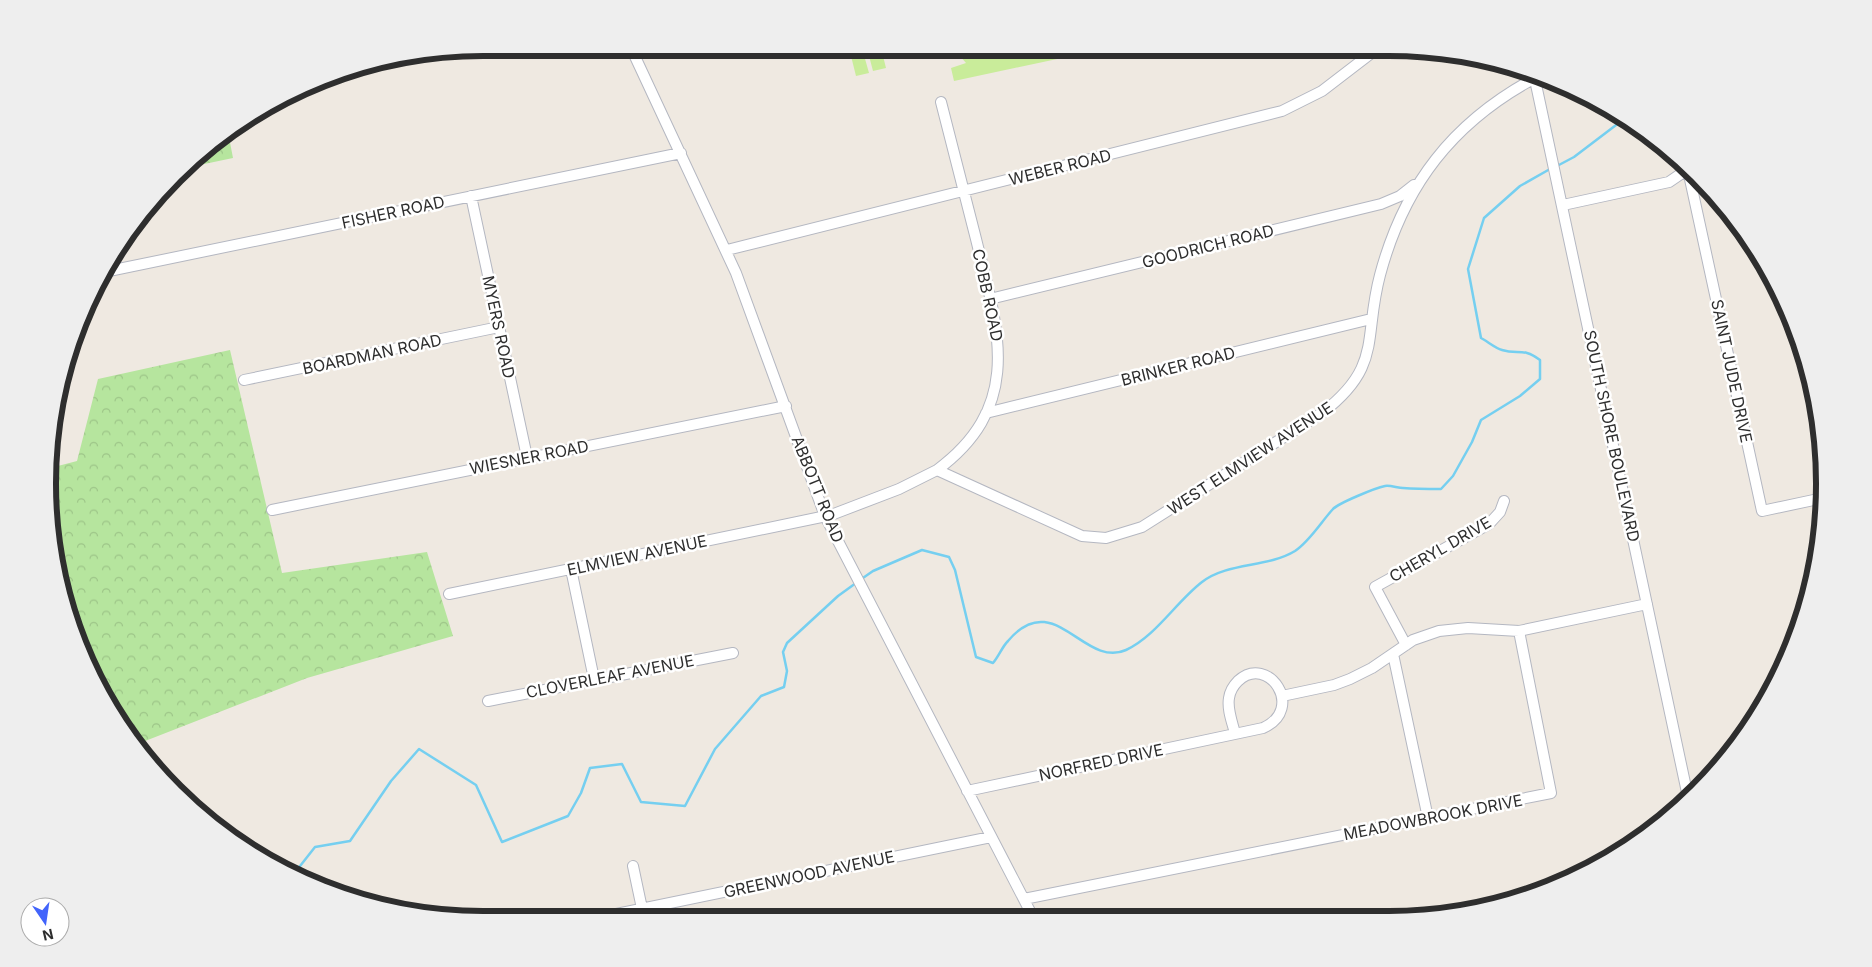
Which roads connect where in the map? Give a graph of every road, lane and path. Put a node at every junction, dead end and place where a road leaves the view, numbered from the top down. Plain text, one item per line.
1 (635, 56) edge
2 (1368, 56) edge
3 (1530, 80) edge
4 (1536, 83) edge
5 (942, 102) dead end
6 (682, 153) junction
7 (1683, 174) edge
8 (1420, 179) junction
9 (1690, 180) edge
10 (964, 191) junction
11 (471, 196) junction
12 (1563, 205) junction
13 (727, 250) junction
14 (113, 270) edge
15 (990, 299) junction
16 (1371, 319) junction
17 (499, 328) junction
18 (244, 380) dead end
19 (786, 406) junction
20 (986, 413) junction
21 (527, 457) junction
22 (936, 470) junction
23 (1815, 500) edge
24 (1504, 501) dead end
25 (272, 510) dead end
26 (825, 516) junction
27 (571, 569) junction
28 (450, 594) dead end
29 (1647, 604) junction
30 (1519, 631) junction
31 (1406, 645) junction
32 (733, 652) dead end
33 (1393, 654) junction
34 (594, 679) junction
35 (1282, 696) junction
36 (488, 701) dead end
37 (1235, 733) junction
38 (967, 790) junction
39 (1687, 790) edge
40 (1428, 818) junction
41 (991, 837) junction
42 (633, 866) dead end
43 (1024, 899) junction
44 (643, 911) edge
45 (652, 911) edge
46 (1030, 911) edge

1 - 6 street, ABBOTT ROAD
2 - 10 street, WEBER ROAD
3 - 8 street, WEST ELMVIEW AVENUE
4 - 12 street, SOUTH SHORE BOULEVARD
5 - 10 street, COBB ROAD
6 - 11 street, FISHER ROAD
6 - 13 street, ABBOTT ROAD
7 - 12 street
8 - 15 street, GOODRICH ROAD
8 - 16 street, WEST ELMVIEW AVENUE
9 - 23 street, SAINT JUDE DRIVE
10 - 13 street, WEBER ROAD
10 - 15 street, COBB ROAD
11 - 14 street, FISHER ROAD
11 - 17 street, MYERS ROAD
12 - 29 street, SOUTH SHORE BOULEVARD
13 - 19 street, ABBOTT ROAD
15 - 20 street, COBB ROAD
16 - 20 street, BRINKER ROAD
16 - 22 street, WEST ELMVIEW AVENUE
17 - 18 street, BOARDMAN ROAD
17 - 21 street, MYERS ROAD
19 - 21 street, WIESNER ROAD
19 - 26 street, ABBOTT ROAD
20 - 22 street, COBB ROAD
21 - 25 street, WIESNER ROAD
22 - 26 street
24 - 31 street, CHERYL DRIVE
26 - 27 street, ELMVIEW AVENUE
26 - 38 street, ABBOTT ROAD
27 - 28 street, ELMVIEW AVENUE
27 - 34 street
29 - 30 street
29 - 39 street, SOUTH SHORE BOULEVARD
30 - 31 street
30 - 40 street, MEADOWBROOK DRIVE
31 - 33 street
32 - 34 street, CLOVERLEAF AVENUE
33 - 35 street
33 - 40 street
34 - 36 street, CLOVERLEAF AVENUE
35 - 37 street, NORFRED DRIVE
35 - 37 street
37 - 38 street, NORFRED DRIVE
38 - 41 street, ABBOTT ROAD
40 - 43 street, MEADOWBROOK DRIVE
41 - 43 street, ABBOTT ROAD
41 - 45 street, GREENWOOD AVENUE
42 - 44 street
43 - 46 street, ABBOTT ROAD

